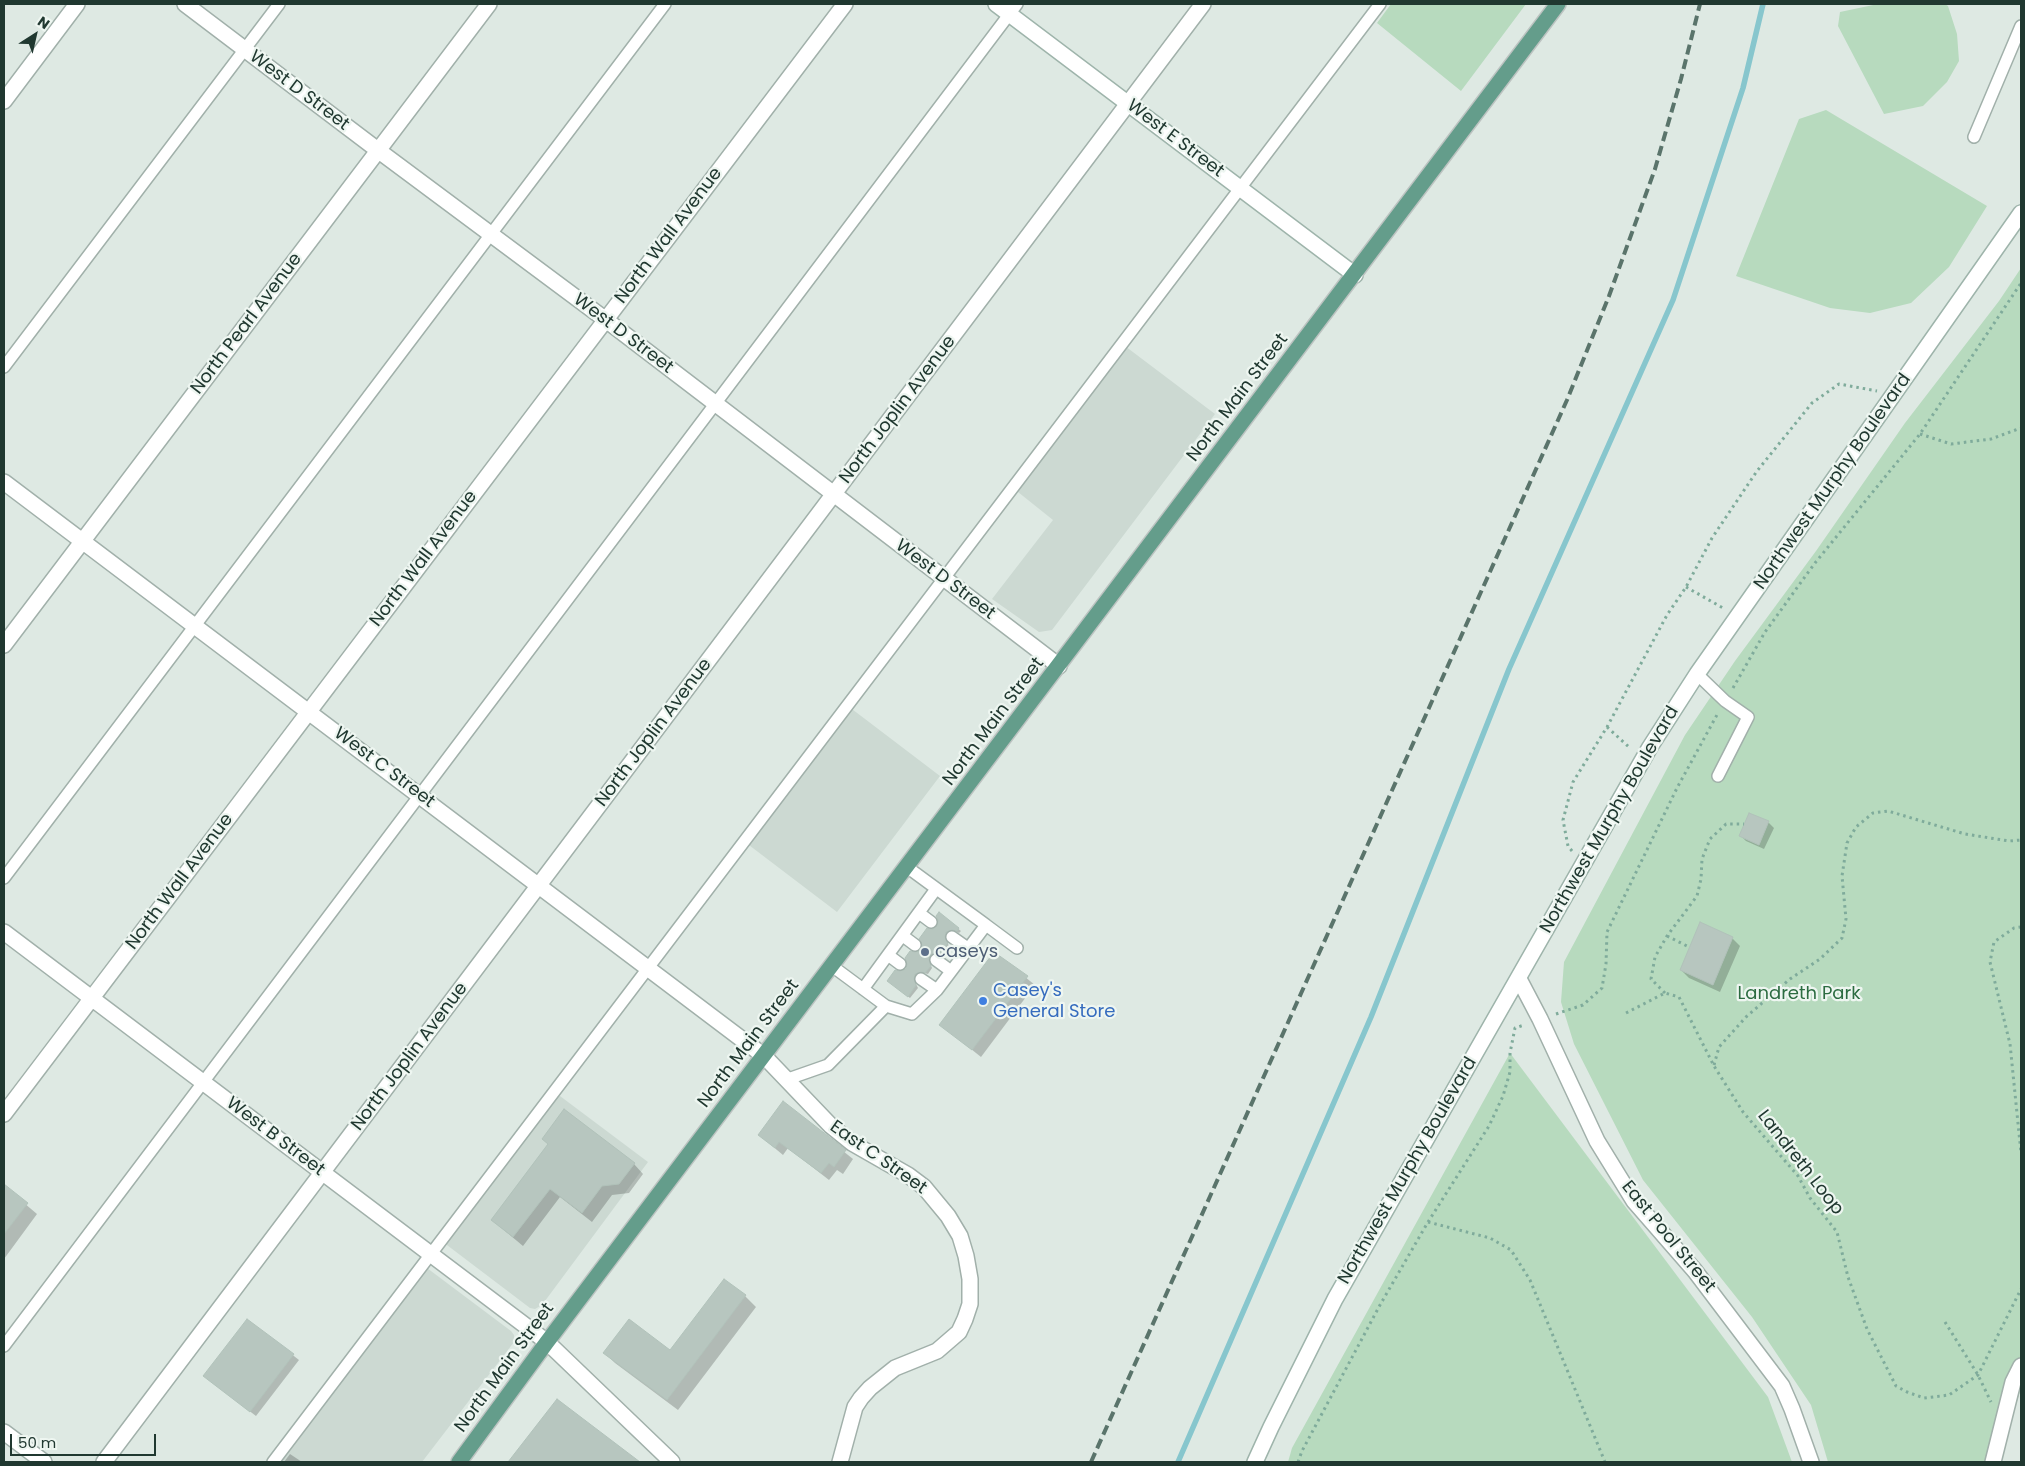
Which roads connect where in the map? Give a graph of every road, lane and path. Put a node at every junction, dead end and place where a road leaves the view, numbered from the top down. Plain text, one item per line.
1 (77, 4) edge
2 (185, 4) edge
3 (279, 4) edge
4 (489, 4) edge
5 (665, 4) edge
6 (845, 4) edge
7 (996, 4) edge
8 (1203, 4) edge
9 (1380, 4) edge
10 (1558, 4) edge
11 (1013, 9) edge
12 (2021, 26) edge
13 (244, 49) junction
14 (4, 101) edge
15 (1127, 103) junction
16 (1974, 137) dead end
17 (379, 151) junction
18 (1240, 188) junction
19 (2021, 213) edge
20 (490, 234) junction
21 (1355, 275) junction
22 (2021, 283) edge
23 (606, 320) junction
24 (4, 367) edge
25 (1892, 398) junction
26 (715, 404) junction
27 (2021, 428) edge
28 (1920, 434) junction
29 (4, 482) edge
30 (834, 494) junction
31 (81, 541) junction
32 (943, 579) junction
33 (1686, 587) junction
34 (1738, 616) junction
35 (195, 626) junction
36 (4, 645) edge
37 (1059, 666) junction
38 (1697, 674) junction
39 (1725, 701) junction
40 (309, 712) junction
41 (1607, 727) junction
42 (1643, 760) junction
43 (1718, 776) dead end
44 (420, 795) junction
45 (1744, 824) dead end
46 (2021, 840) edge
47 (1583, 865) junction
48 (907, 867) junction
49 (4, 878) edge
50 (539, 886) junction
51 (936, 888) junction
52 (919, 913) junction
53 (932, 922) dead end
54 (986, 925) junction
55 (2021, 928) edge
56 (4, 932) edge
57 (903, 936) junction
58 (1667, 936) junction
59 (952, 938) dead end
60 (915, 945) dead end
61 (1689, 946) dead end
62 (1017, 948) dead end
63 (969, 949) junction
64 (888, 955) junction
65 (936, 960) dead end
66 (900, 964) dead end
67 (832, 966) junction
68 (648, 968) junction
69 (952, 971) junction
70 (921, 979) dead end
71 (1519, 979) junction
72 (863, 990) junction
73 (938, 990) junction
74 (1665, 994) junction
75 (92, 998) junction
76 (886, 1006) junction
77 (1626, 1013) dead end
78 (1540, 1018) junction
79 (764, 1056) junction
80 (1714, 1066) junction
81 (788, 1080) junction
82 (203, 1082) junction
83 (4, 1114) edge
84 (2021, 1153) edge
85 (322, 1172) junction
86 (1428, 1222) junction
87 (431, 1255) junction
88 (2021, 1289) edge
89 (1945, 1322) dead end
90 (547, 1342) junction
91 (4, 1346) edge
92 (2021, 1366) edge
93 (1978, 1375) junction
94 (2003, 1427) junction
95 (4, 1432) edge
96 (44, 1462) edge
97 (104, 1462) edge
98 (273, 1462) edge
99 (459, 1462) edge
100 (672, 1462) edge
101 (840, 1462) edge
102 (1256, 1462) edge
103 (1298, 1462) edge
104 (1604, 1462) edge
105 (1811, 1462) edge
106 (1993, 1462) edge

1 - 14 street
2 - 13 street, West D Street
3 - 13 lane
4 - 17 street, North Pearl Avenue
5 - 20 lane
6 - 23 street, North Wall Avenue
7 - 11 street, West E Street
8 - 15 street, North Joplin Avenue
9 - 18 lane
10 - 21 main road, North Main Street
11 - 15 street, West E Street
11 - 26 lane
12 - 16 lane
13 - 17 street, West D Street
13 - 24 lane
15 - 18 street, West E Street
15 - 30 street, North Joplin Avenue
17 - 20 street, West D Street
17 - 31 street, North Pearl Avenue
18 - 21 street, West E Street
18 - 32 lane
19 - 25 street, Northwest Murphy Boulevard
20 - 23 street, West D Street
20 - 35 lane
21 - 37 main road, North Main Street
22 - 28 path
23 - 26 street, West D Street
23 - 40 street, North Wall Avenue
25 - 33 path
25 - 34 street, Northwest Murphy Boulevard
26 - 30 street, West D Street
26 - 44 lane
27 - 28 path
28 - 39 path
29 - 31 street, West C Street
30 - 32 street, West D Street
30 - 50 street, North Joplin Avenue
31 - 35 street, West C Street
31 - 36 street, North Pearl Avenue
32 - 37 street, West D Street
32 - 68 lane
33 - 34 path
33 - 41 path
34 - 38 street, Northwest Murphy Boulevard
35 - 40 street, West C Street
35 - 49 lane
37 - 48 main road, North Main Street
38 - 39 lane
38 - 42 street, Northwest Murphy Boulevard
39 - 43 lane
39 - 78 path
40 - 44 street, West C Street
40 - 75 street, North Wall Avenue
41 - 42 path
41 - 47 path
42 - 47 street, Northwest Murphy Boulevard
44 - 50 street, West C Street
44 - 82 lane
45 - 58 path
46 - 80 path
47 - 71 street, Northwest Murphy Boulevard
48 - 51 lane
48 - 67 main road, North Main Street
50 - 68 street, West C Street
50 - 85 street, North Joplin Avenue
51 - 52 lane
51 - 54 lane
52 - 53 lane
52 - 57 lane
54 - 62 lane
54 - 63 lane
55 - 84 path
56 - 75 street, West B Street
57 - 60 lane
57 - 64 lane
58 - 61 path
58 - 74 path
59 - 63 lane
63 - 69 lane
64 - 66 lane
64 - 72 lane
65 - 69 lane
67 - 72 lane
67 - 79 main road, North Main Street
68 - 79 street, West C Street
68 - 87 lane
69 - 73 lane
70 - 73 lane
71 - 78 street, East Pool Street
71 - 102 street, Northwest Murphy Boulevard
72 - 76 lane
73 - 76 lane
74 - 77 path
74 - 80 path, Landreth Loop
75 - 82 street, West B Street
75 - 83 street, North Wall Avenue
76 - 81 lane
78 - 86 path
78 - 105 street, East Pool Street
79 - 81 street, East C Street
79 - 90 main road, North Main Street
80 - 93 path, Landreth Loop
81 - 101 street, East C Street
82 - 85 street, West B Street
82 - 91 lane
85 - 87 street, West B Street
85 - 97 street, North Joplin Avenue
86 - 103 path
86 - 104 path
87 - 90 street, West B Street
87 - 98 lane
88 - 93 path, Landreth Loop
89 - 93 path
90 - 99 main road, North Main Street
90 - 100 street, West B Street
92 - 94 street
93 - 94 path
94 - 106 street
95 - 96 street

